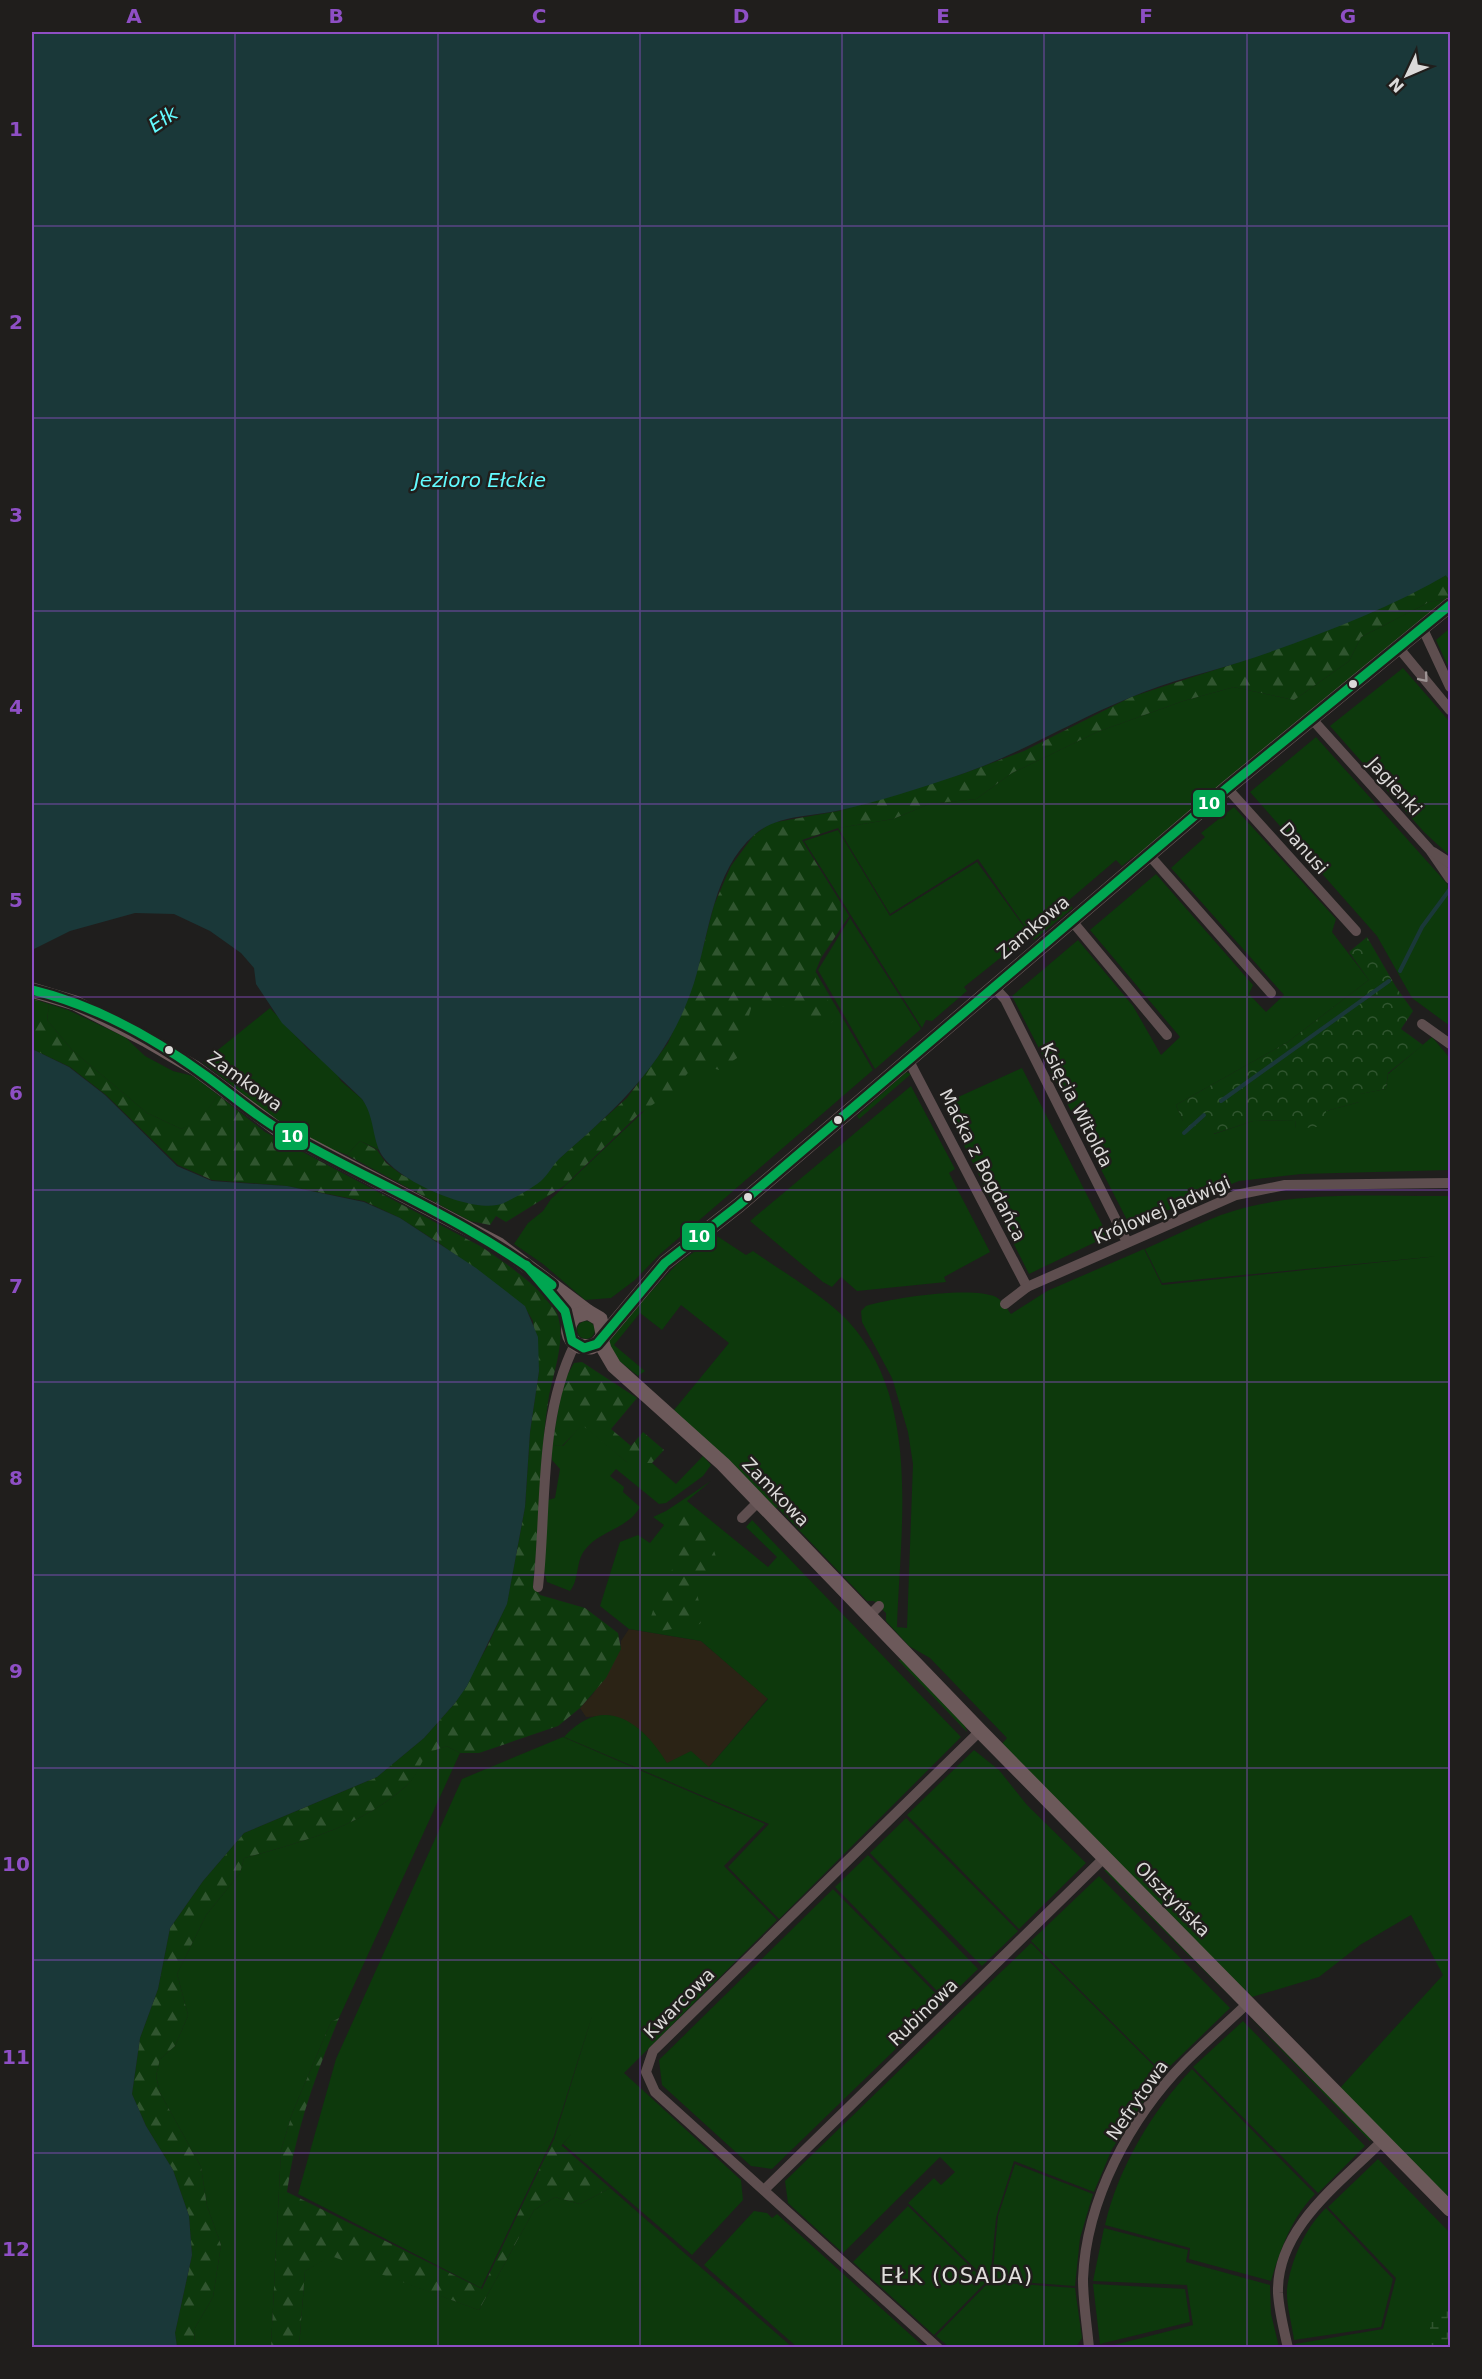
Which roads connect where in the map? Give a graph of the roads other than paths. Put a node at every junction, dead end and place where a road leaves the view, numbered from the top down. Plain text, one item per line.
1 (1450, 605) edge
2 (1422, 627) junction
3 (1398, 647) junction
4 (1450, 687) edge
5 (1450, 710) edge
6 (1311, 718) junction
7 (1227, 788) junction
8 (1430, 850) junction
9 (1149, 855) junction
10 (1450, 863) edge
11 (1450, 879) edge
12 (1072, 921) junction
13 (1356, 931) dead end
14 (993, 986) junction
15 (32, 990) edge
16 (1271, 993) dead end
17 (1422, 1024) dead end
18 (1167, 1035) dead end
19 (1450, 1044) edge
20 (908, 1059) junction
21 (1450, 1183) edge
22 (1127, 1242) junction
23 (526, 1265) junction
24 (645, 1285) junction
25 (1027, 1287) junction
26 (1005, 1304) dead end
27 (592, 1314) junction
28 (569, 1324) junction
29 (602, 1337) junction
30 (579, 1346) junction
31 (651, 1398) junction
32 (759, 1501) junction
33 (742, 1518) dead end
34 (538, 1587) dead end
35 (874, 1611) joint
36 (980, 1731) junction
37 (1104, 1857) junction
38 (1248, 2002) junction
39 (1383, 2140) junction
40 (764, 2190) junction
41 (1450, 2209) edge
42 (938, 2348) edge
43 (1089, 2348) edge
44 (1288, 2348) edge

1 - 2 street, Zamkowa
2 - 3 street, Zamkowa
2 - 4 street
3 -> 5 street
3 - 6 street, Zamkowa
6 - 7 street, Zamkowa
6 - 8 street, Jagienki
7 - 9 street, Zamkowa
7 - 13 street, Danusi
8 - 10 street
8 - 11 street, Jagienki
9 - 12 street, Zamkowa
9 - 16 street
12 - 14 street, Zamkowa
12 - 18 street
14 - 20 street, Zamkowa
14 - 22 street, Księcia Witolda
15 - 23 street, Zamkowa
17 - 19 street
20 - 24 street, Zamkowa
20 - 25 street, Maćka z Bogdańca
21 - 22 street, Królowej Jadwigi
22 - 25 street, Królowej Jadwigi
23 - 27 street, Zamkowa
23 - 28 street, Zamkowa
24 - 27 street, Zamkowa
24 - 29 street, Zamkowa
25 - 26 street, Królowej Jadwigi
27 - 28 street
27 - 29 street
28 - 30 street
29 - 30 street
29 - 31 street, Zamkowa
30 - 31 street, Zamkowa
30 - 34 street
31 - 32 street, Zamkowa
32 - 33 street
32 - 35 street, Zamkowa
35 - 36 street, Olsztyńska
36 - 37 street, Olsztyńska
36 - 40 street, Kwarcowa
37 - 38 street, Olsztyńska
37 - 40 street, Rubinowa
38 - 39 street, Olsztyńska
38 - 43 street, Nefrytowa
39 - 41 street, Olsztyńska
39 - 44 street
40 - 42 street, Kwarcowa

